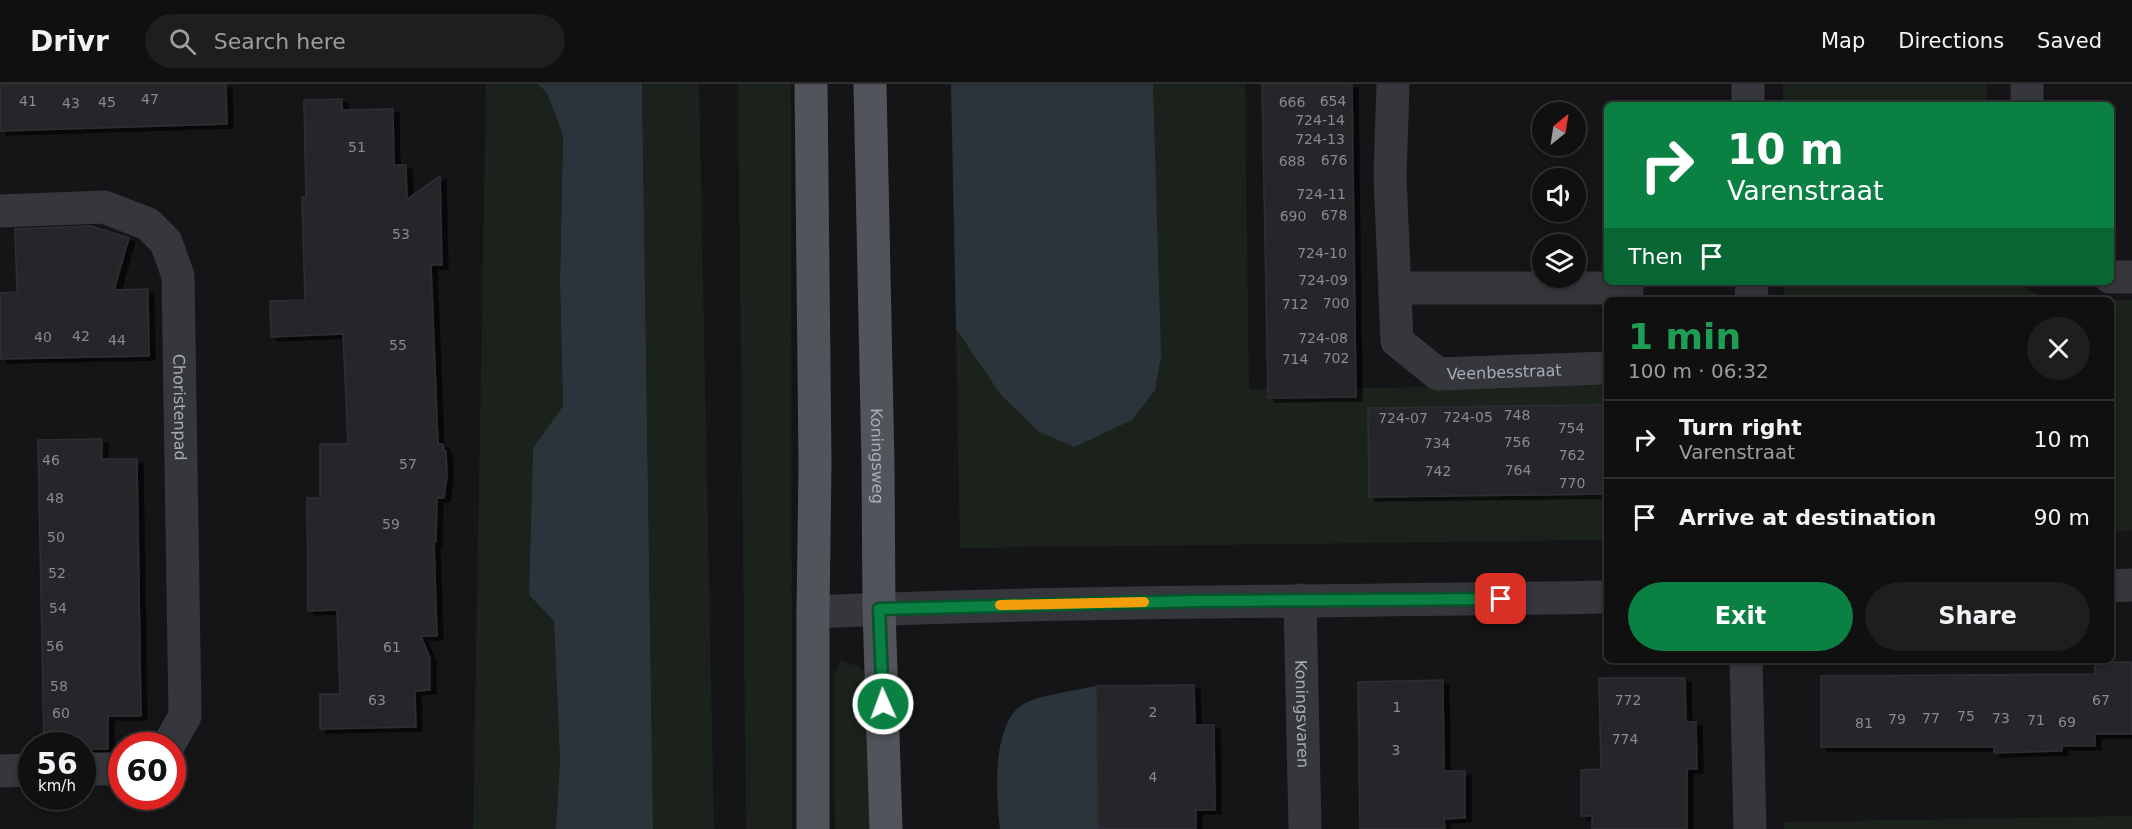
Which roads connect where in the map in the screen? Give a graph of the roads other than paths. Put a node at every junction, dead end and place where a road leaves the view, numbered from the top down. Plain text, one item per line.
1 (811, 84) edge
2 (870, 84) edge
3 (1392, 84) edge
4 (1748, 84) edge
5 (2027, 84) edge
6 (1748, 102) edge
7 (2027, 102) edge
8 (0, 211) edge
9 (2114, 277) edge
10 (2132, 277) edge
11 (1395, 288) junction
12 (1626, 297) edge
13 (1604, 368) edge
14 (2132, 585) edge
15 (2114, 586) edge
16 (1604, 597) edge
17 (1300, 600) junction
18 (879, 609) junction
19 (813, 612) junction
20 (1746, 663) edge
21 (176, 732) edge
22 (0, 771) edge
23 (18, 771) edge
24 (813, 829) edge
25 (886, 829) edge
26 (1305, 829) edge
27 (1750, 829) edge

1 - 19 main road
2 - 18 main road, Koningsweg
3 - 11 street, Veenbesstraat
4 - 6 street
5 - 7 street
8 - 21 street, Choristenpad
9 - 10 street
11 - 12 street
11 - 13 street, Veenbesstraat
14 - 15 street
16 - 17 street
17 - 18 street
17 - 26 street, Koningsvaren
18 - 19 street
18 - 25 main road, Koningsweg
19 - 24 main road
20 - 27 street
22 - 23 street

